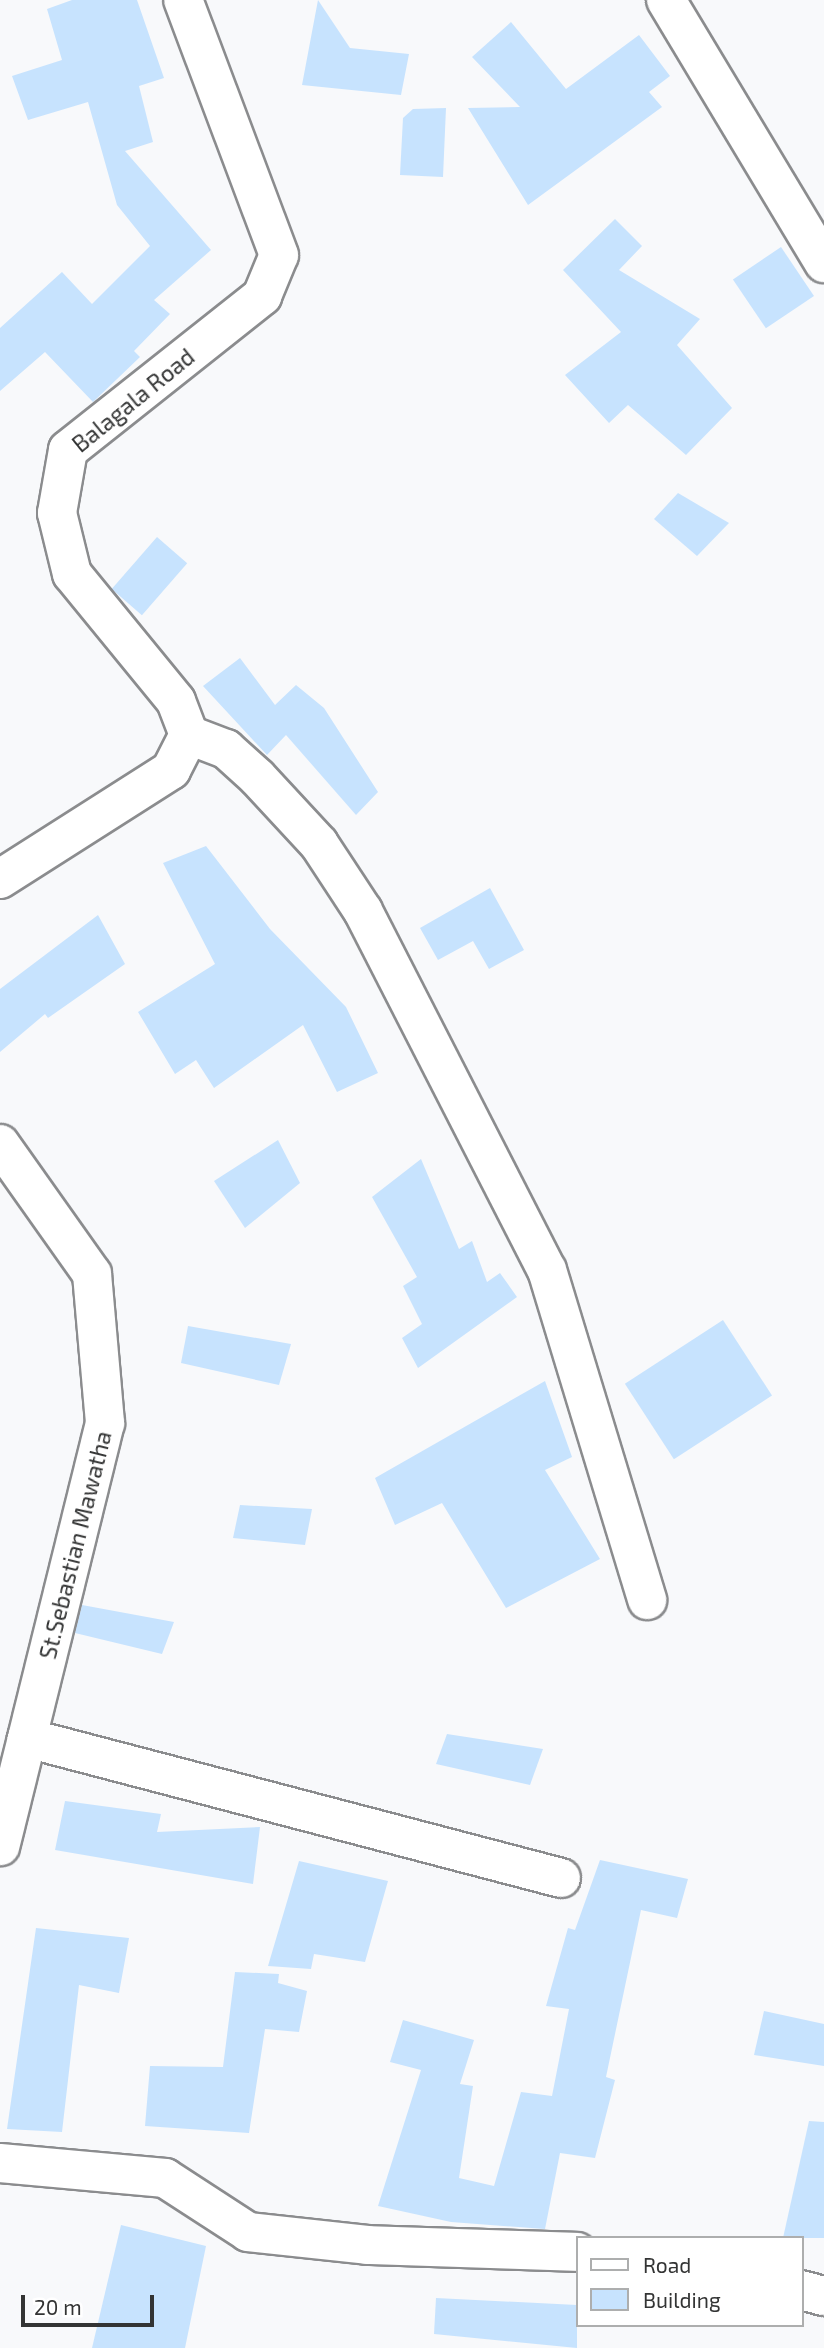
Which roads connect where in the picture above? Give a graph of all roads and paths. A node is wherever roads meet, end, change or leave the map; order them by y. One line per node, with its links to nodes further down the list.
1 (183, 0): 4 (street, Balagala Road)
2 (666, 0): 3 (street)
3 (824, 263)
4 (188, 734): 5 (street); 7 (street)
5 (0, 879)
6 (0, 1144): 8 (street, St.Sebastian Mawatha)
7 (647, 1600)
8 (27, 1738): 9 (street, St.Sebastian Mawatha); 10 (street)
9 (0, 1846)
10 (561, 1878)
11 (0, 2163): 12 (street)
12 (576, 2252)
13 (803, 2291): 14 (street)
14 (824, 2296)

